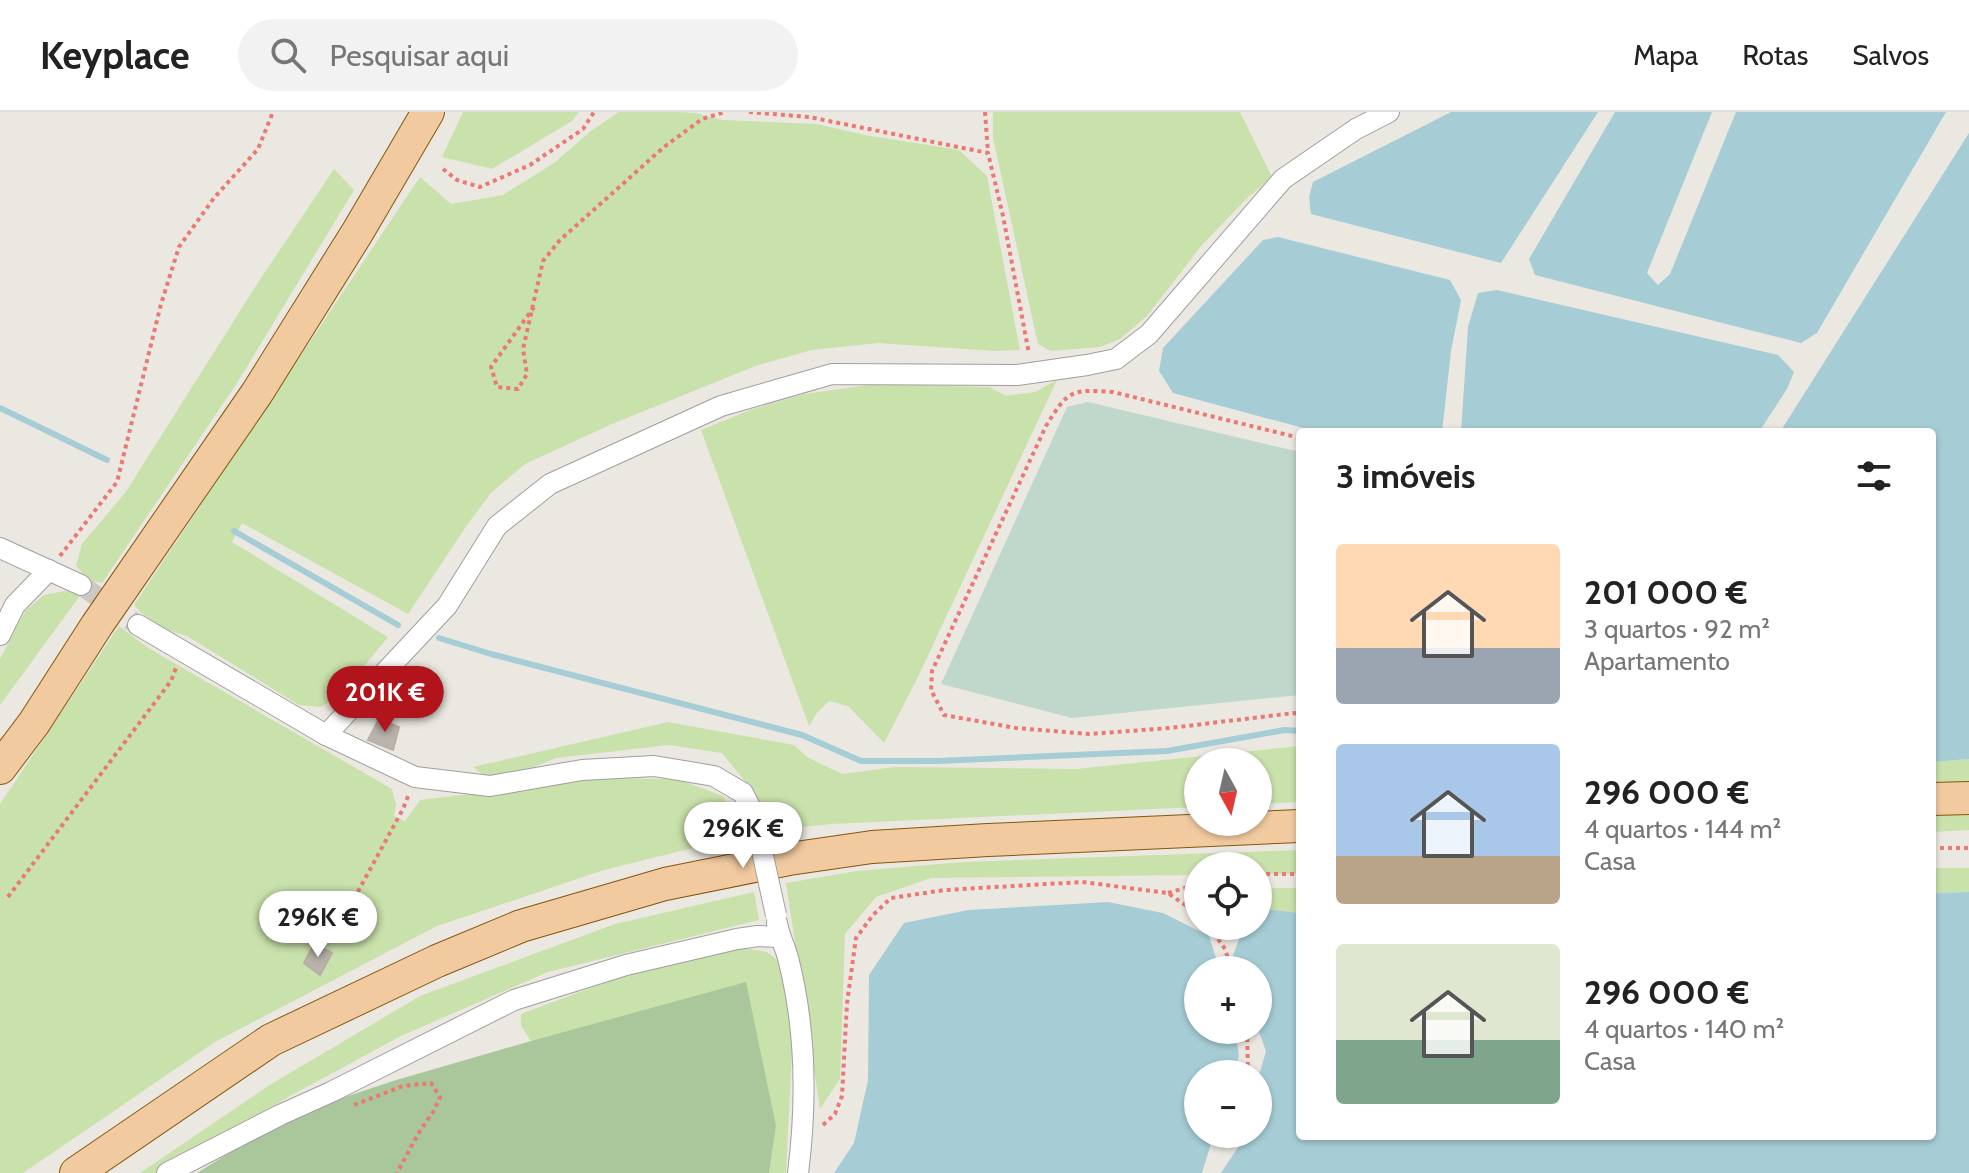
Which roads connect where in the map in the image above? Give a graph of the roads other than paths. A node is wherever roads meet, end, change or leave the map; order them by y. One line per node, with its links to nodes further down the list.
1 (428, 112): 6 (main road)
2 (1389, 112): 9 (street)
3 (0, 548): 4 (street)
4 (49, 570): 5 (street); 8 (street)
5 (81, 585)
6 (97, 625): 10 (main road); 11 (main road)
7 (138, 625): 9 (street)
8 (0, 635)
9 (326, 735): 15 (street, bridge)
10 (0, 740)
11 (0, 768)
12 (1969, 798): 13 (main road)
13 (1936, 799)
14 (1296, 826): 16 (main road)
15 (779, 937): 17 (street); 18 (street)
16 (83, 1172)
17 (167, 1173)
18 (798, 1173)

